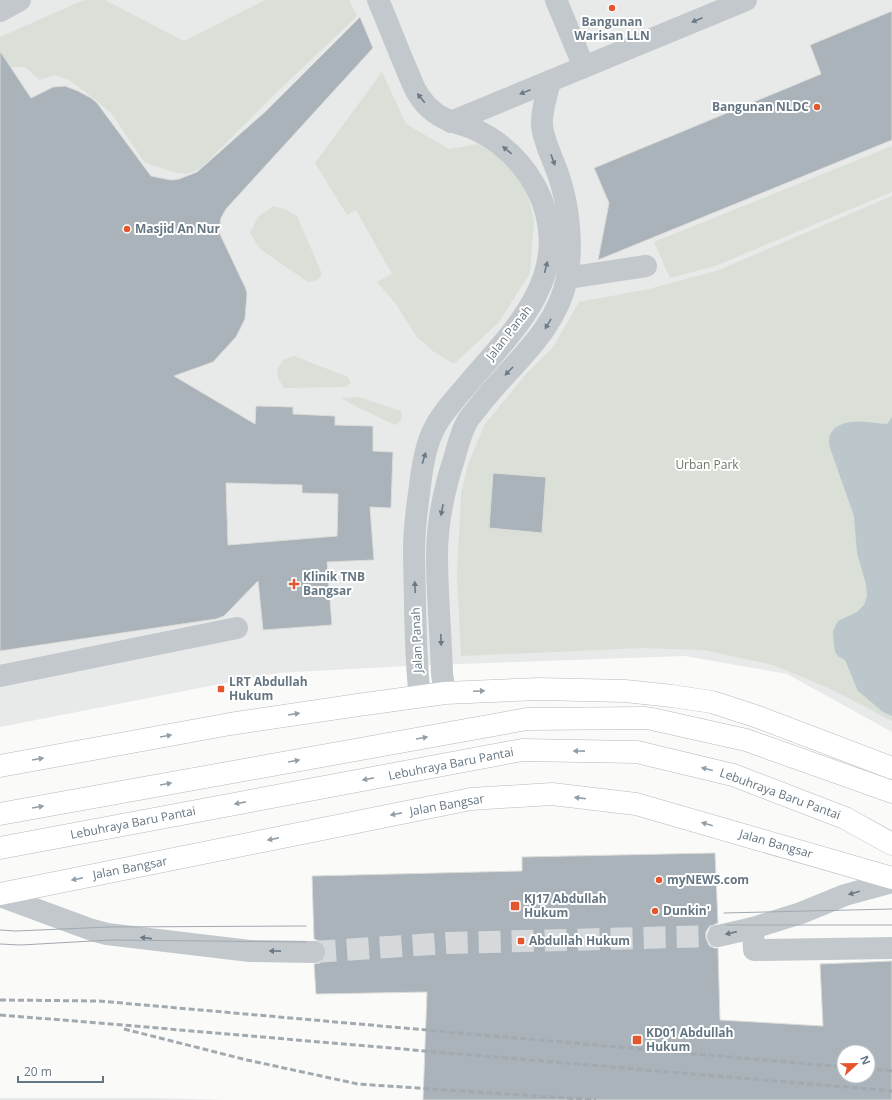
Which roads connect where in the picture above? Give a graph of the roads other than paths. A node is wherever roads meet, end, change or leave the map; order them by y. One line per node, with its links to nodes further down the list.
1 (20, 0): 6 (street)
2 (378, 0): 9 (street, Jalan Panah, one-way to 2)
3 (556, 0): 7 (street)
4 (746, 0): 5 (street)
5 (716, 6): 7 (street, one-way to 7)
6 (0, 11)
7 (584, 67): 8 (street)
8 (550, 82): 9 (street, one-way to 9); 11 (street, Jalan Panah, one-way to 11)
9 (451, 122): 12 (street, Jalan Panah, one-way to 9)
10 (646, 266): 11 (street)
11 (567, 278): 13 (street, Jalan Panah, one-way to 13)
12 (515, 329): 13 (street); 17 (street, Jalan Panah, one-way to 12)
13 (536, 342): 16 (street, Jalan Panah, one-way to 16)
14 (237, 628): 15 (street)
15 (0, 676)
16 (445, 693): 17 (main road); 19 (main road, one-way to 19)
17 (420, 696): 18 (main road, one-way to 17)
18 (0, 766)
19 (892, 768)
20 (892, 792): 21 (main road, one-way to 20)
21 (0, 814)
22 (889, 842): 23 (main road, Lebuhraya Baru Pantai, one-way to 23)
23 (0, 848)
24 (892, 878): 26 (main road, Jalan Bangsar, one-way to 26)
25 (892, 882): 27 (street, one-way to 27)
26 (0, 895): 30 (street, one-way to 26)
27 (753, 928): 28 (street, one-way to 28); 29 (street)
28 (718, 936)
29 (892, 948)
30 (314, 952)

